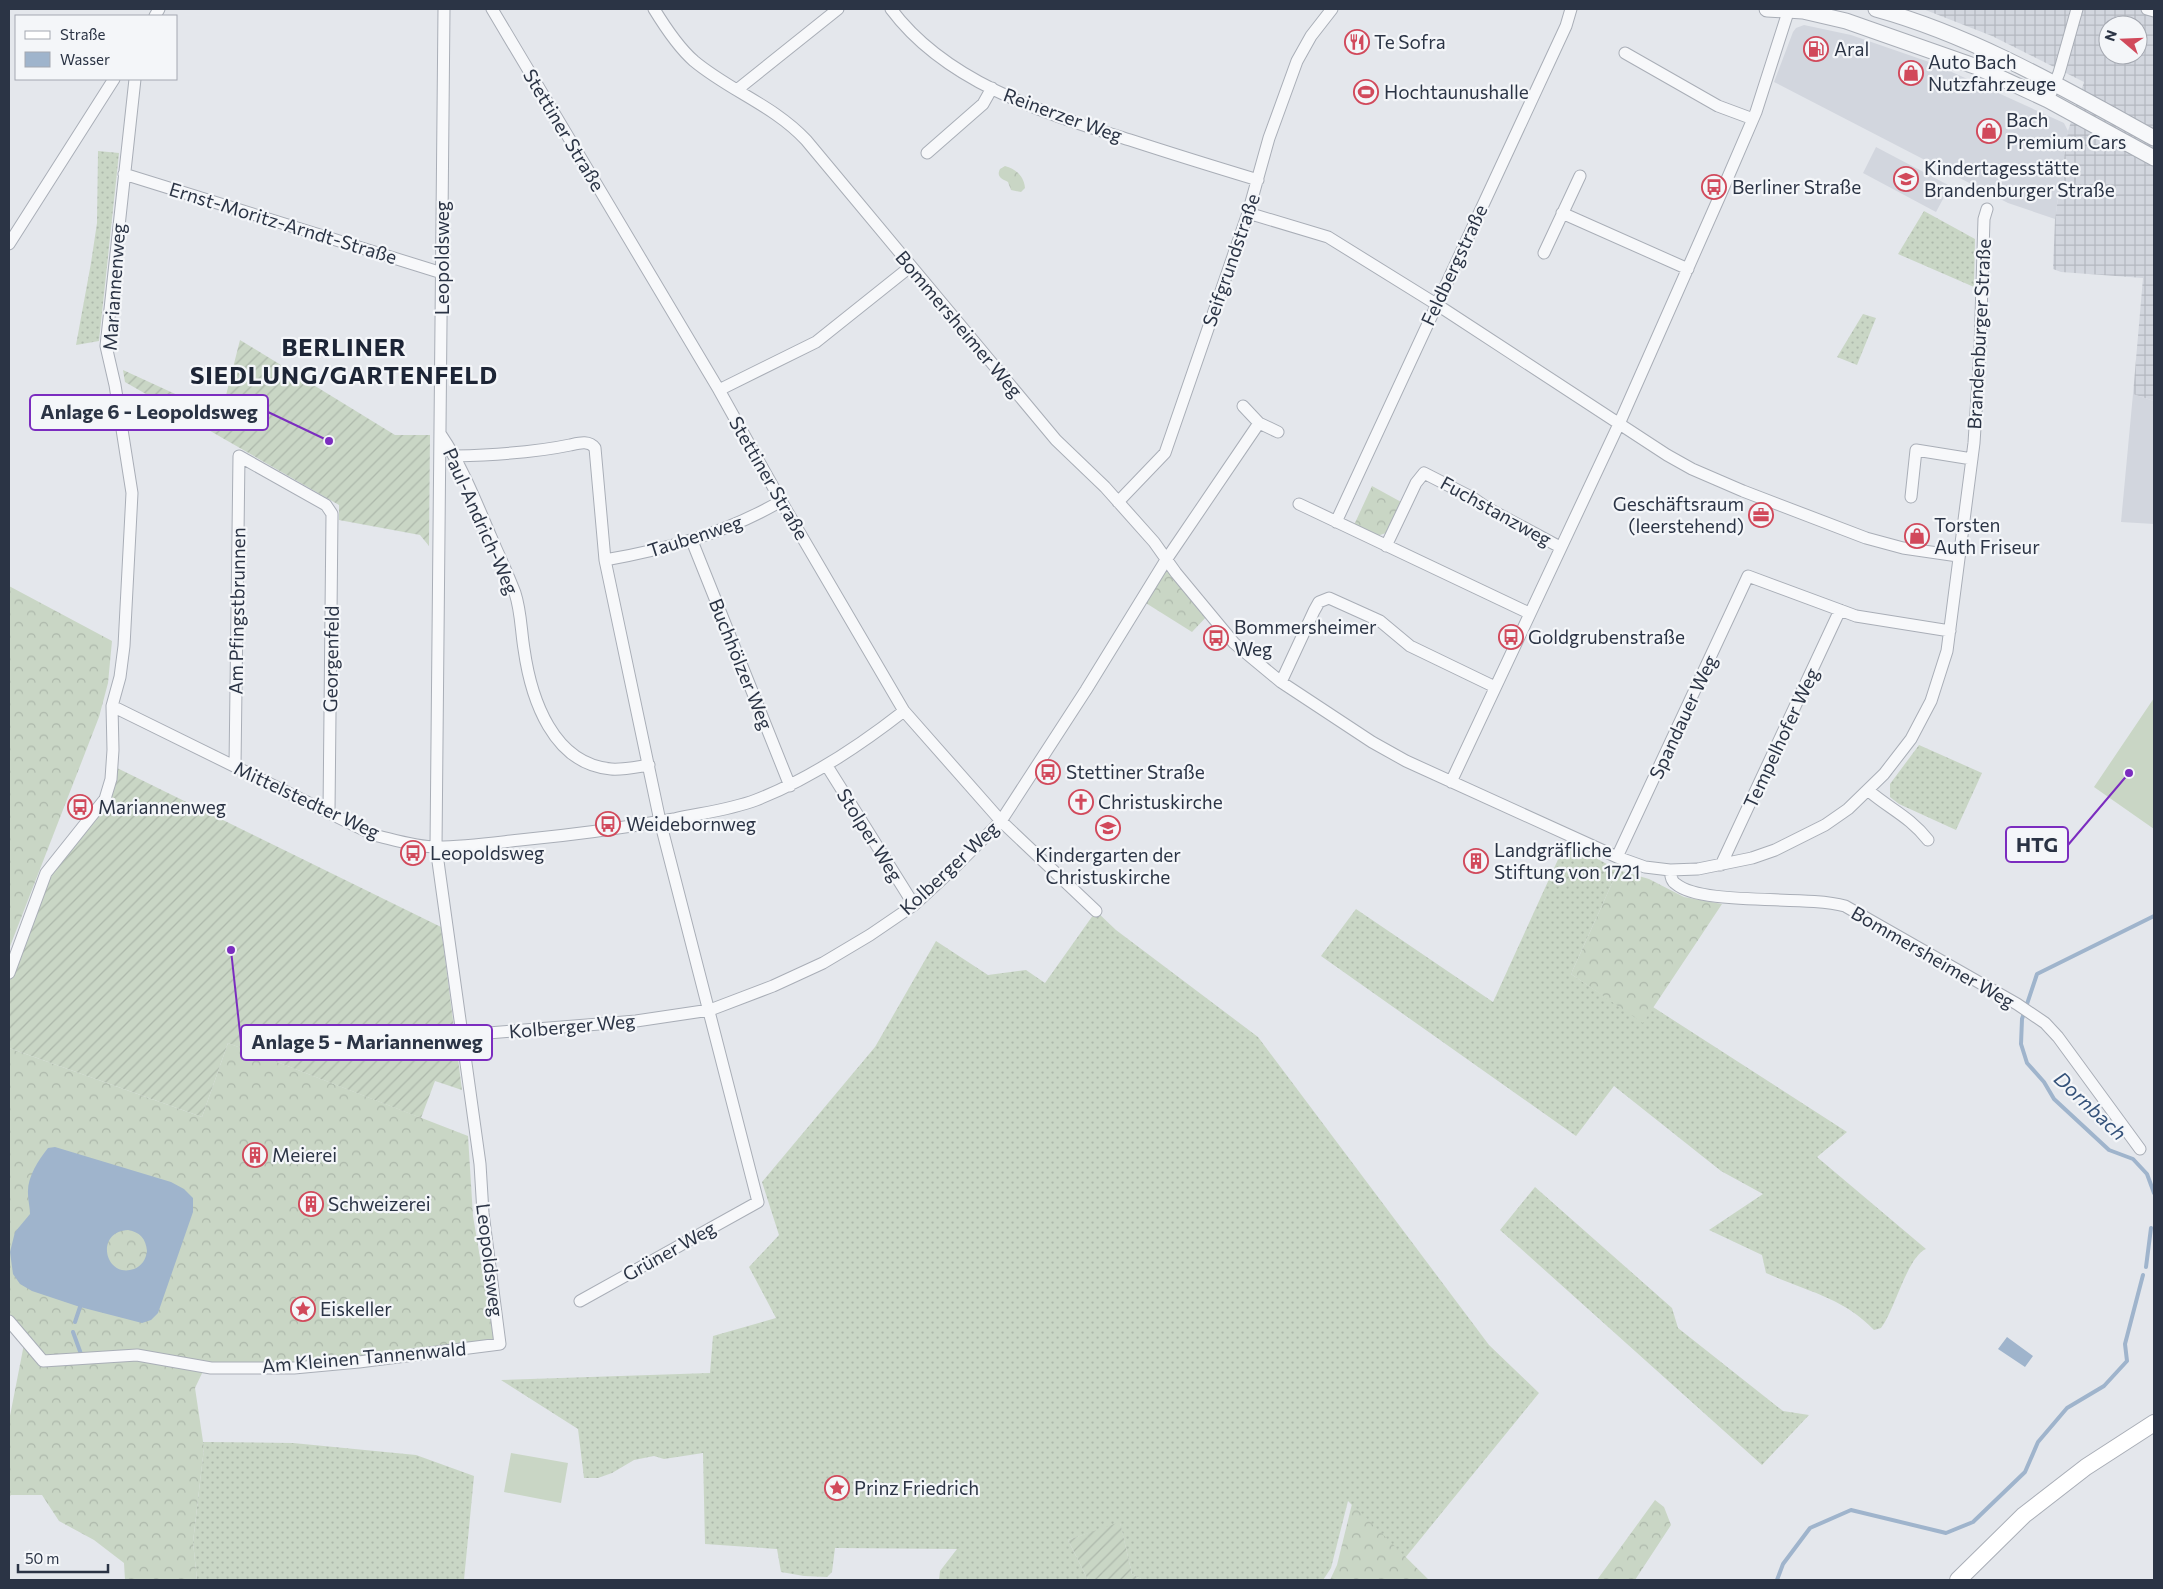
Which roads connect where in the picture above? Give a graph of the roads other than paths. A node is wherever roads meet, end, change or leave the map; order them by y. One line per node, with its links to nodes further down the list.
1 (444, 9): 35 (street, Leopoldsweg)
2 (492, 9): 37 (street, Stettiner Straße)
3 (654, 9): 19 (street, Bommersheimer Weg)
4 (838, 9): 19 (street)
5 (891, 9): 18 (street, Reinerzer Weg)
6 (1332, 9): 27 (street, Seifgrundstraße)
7 (1571, 9): 36 (street, Feldbergstraße)
8 (1767, 9): 9 (street)
9 (1789, 9): 20 (street); 21 (street)
10 (1876, 9): 17 (street)
11 (2076, 9): 17 (street)
12 (2147, 9): 13 (street)
13 (2154, 11)
14 (1625, 53): 21 (street)
15 (113, 80): 31 (street)
16 (135, 80): 25 (street, Mariannenweg)
17 (2054, 84): 20 (street); 22 (street)
18 (992, 88): 23 (street); 27 (street, Reinerzer Weg)
19 (738, 89): 33 (street, Bommersheimer Weg)
20 (2048, 100): 24 (street)
21 (1753, 119): 34 (street)
22 (2154, 138)
23 (927, 153)
24 (2154, 158)
25 (124, 174): 35 (street, Ernst-Moritz-Arndt-Straße); 62 (street, Mariannenweg)
26 (1580, 176): 30 (street)
27 (1258, 180): 29 (street, Seifgrundstraße)
28 (1987, 210): 45 (street, Brandenburger Straße)
29 (1248, 213): 36 (street); 48 (street, Seifgrundstraße)
30 (1562, 213): 32 (street); 34 (street)
31 (9, 244)
32 (1544, 253)
33 (910, 266): 37 (street); 48 (street, Bommersheimer Weg)
34 (1688, 269): 40 (street)
35 (442, 273): 42 (street, Leopoldsweg)
36 (1436, 304): 40 (street); 50 (street, Feldbergstraße)
37 (719, 390): 47 (street, Stettiner Straße)
38 (1243, 406): 39 (street)
39 (1259, 423): 41 (street); 56 (street, Kolberger Weg)
40 (1619, 424): 53 (street); 54 (street)
41 (1278, 432)
42 (441, 435): 44 (street, Paul-Andrich-Weg); 74 (street, Leopoldsweg)
43 (239, 456): 65 (street, Am Pfingstbrunnen); 70 (street, Georgenfeld)
44 (455, 456): 55 (street); 64 (street, Paul-Andrich-Weg)
45 (1972, 459): 46 (street); 54 (street, Brandenburger Straße)
46 (1911, 497)
47 (781, 501): 51 (street, Taubenweg); 63 (street, Stettiner Straße)
48 (1118, 502): 56 (street, Bommersheimer Weg)
49 (1299, 504): 50 (street)
50 (1336, 522): 52 (street)
51 (692, 541): 55 (street, Taubenweg); 68 (street, Buchhölzer Weg)
52 (1386, 546): 53 (street, Fuchstanzweg); 58 (street)
53 (1560, 547): 58 (street)
54 (1958, 556): 59 (street, Brandenburger Straße)
55 (606, 560): 64 (street)
56 (1166, 560): 60 (street, Bommersheimer Weg); 72 (street, Kolberger Weg)
57 (1840, 610): 59 (street); 75 (street, Spandauer Weg); 76 (street, Tempelhofer Weg)
58 (1529, 613): 61 (street)
59 (1950, 632): 69 (street, Brandenburger Straße)
60 (1281, 682): 61 (street); 67 (street, Bommersheimer Weg)
61 (1495, 687): 67 (street)
62 (112, 706): 65 (street, Mittelstedter Weg); 80 (street, Mariannenweg)
63 (904, 711): 66 (street, Mittelstedter Weg); 72 (street, Stettiner Straße)
64 (648, 765): 71 (street)
65 (235, 766): 70 (street, Mittelstedter Weg)
66 (827, 766): 68 (street, Mittelstedter Weg); 78 (street, Stolper Weg)
67 (1451, 782): 75 (street, Bommersheimer Weg)
68 (790, 786): 71 (street, Mittelstedter Weg)
69 (1869, 791): 73 (street); 76 (street, Brandenburger Straße)
70 (329, 812): 74 (street, Mittelstedter Weg)
71 (660, 821): 74 (street, Mittelstedter Weg); 81 (street)
72 (1001, 821): 78 (street, Kolberger Weg); 79 (street, Stettiner Straße)
73 (1928, 840)
74 (436, 847): 82 (street, Leopoldsweg)
75 (1618, 857): 77 (street, Brandenburger Straße)
76 (1722, 865): 77 (street, Brandenburger Straße)
77 (1670, 870): 83 (street, Bommersheimer Weg)
78 (914, 905): 81 (street, Kolberger Weg)
79 (1096, 911)
80 (9, 974)
81 (710, 1010): 82 (street, Kolberger Weg); 84 (street, Grüner Weg)
82 (463, 1035): 86 (street, Leopoldsweg)
83 (2140, 1149)
84 (580, 1301)
85 (9, 1321): 86 (street, Am Kleinen Tannenwald)
86 (500, 1344)
87 (2154, 1423): 88 (main road)
88 (1958, 1580)

